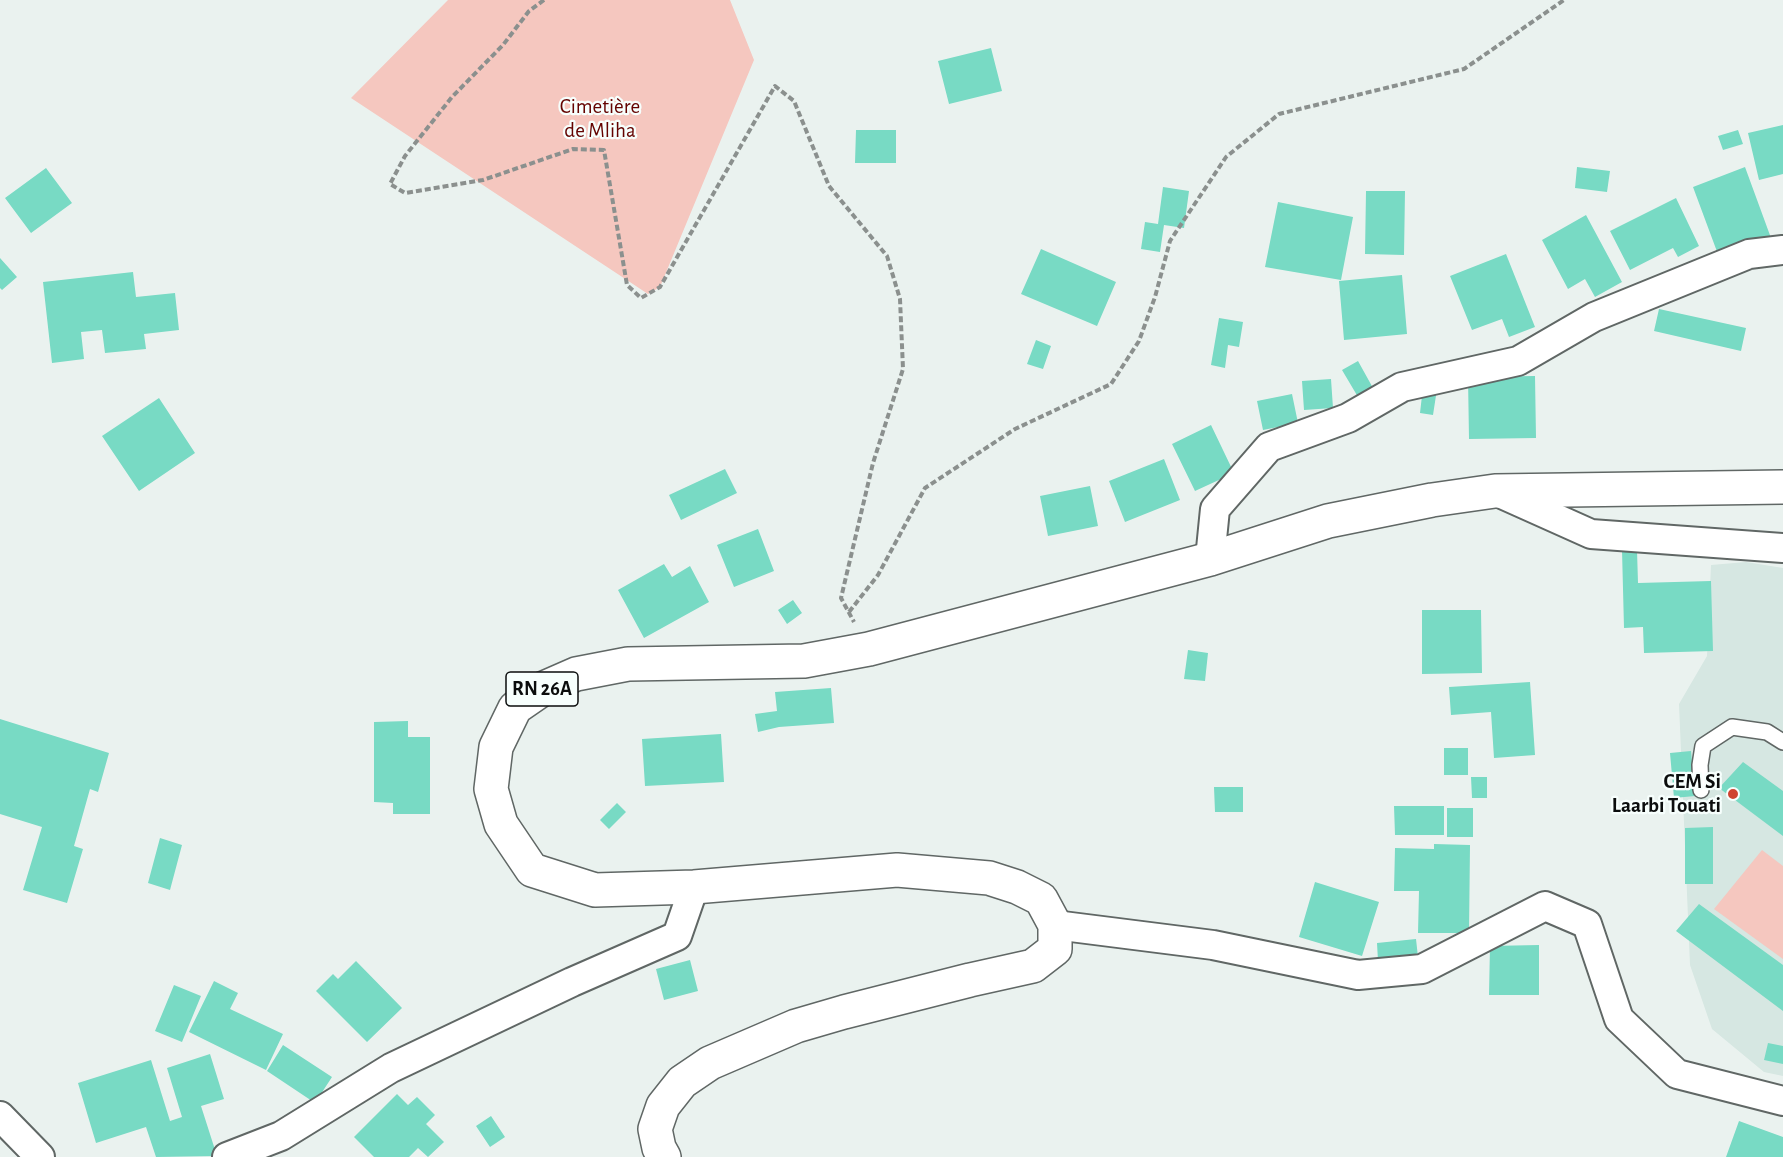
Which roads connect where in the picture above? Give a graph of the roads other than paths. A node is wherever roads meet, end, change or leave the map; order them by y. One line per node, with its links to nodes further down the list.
1 (1783, 250): 5 (street)
2 (1783, 487): 3 (main road, RN 26A)
3 (1495, 491): 4 (street); 5 (main road, RN 26A)
4 (1783, 548)
5 (1210, 559): 8 (main road, RN 26A)
6 (1783, 742): 7 (lane)
7 (1701, 790)
8 (694, 887): 9 (main road, RN 26A); 13 (street)
9 (1055, 925): 10 (street); 14 (main road)
10 (1783, 1101)
11 (0, 1116): 12 (street)
12 (40, 1157)
13 (227, 1157)
14 (664, 1157)

